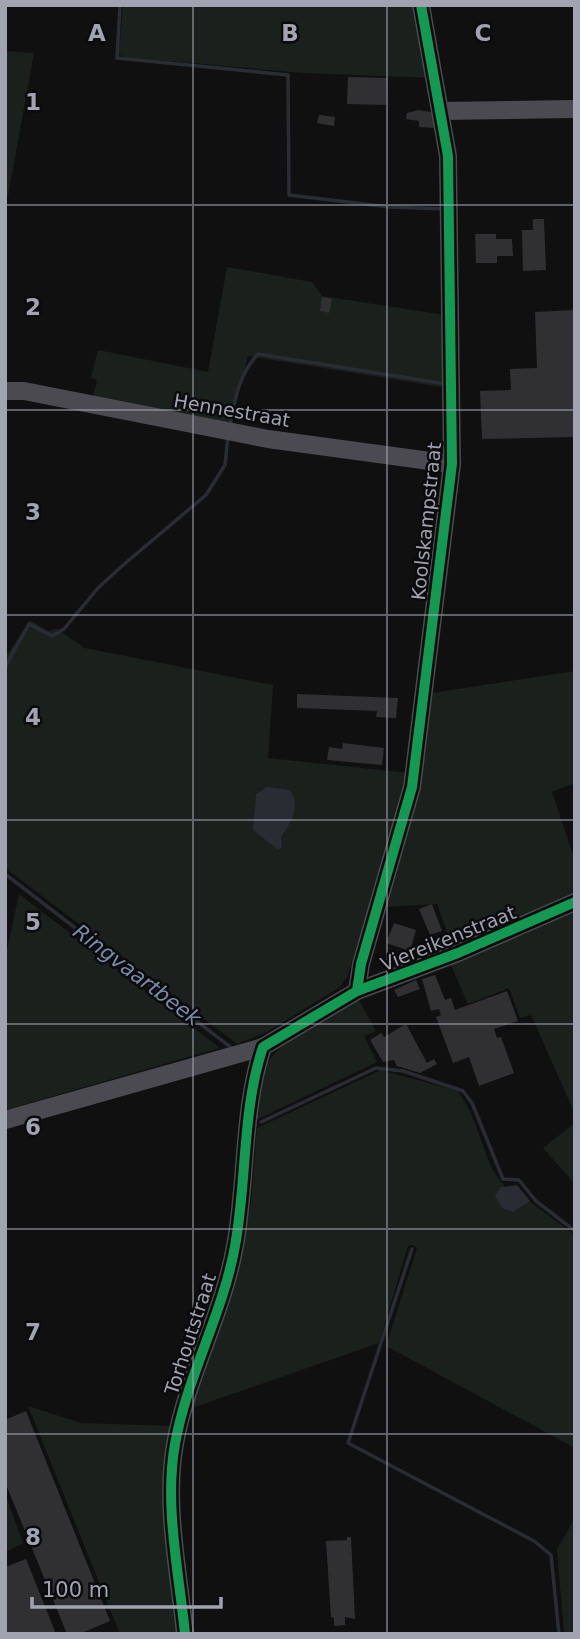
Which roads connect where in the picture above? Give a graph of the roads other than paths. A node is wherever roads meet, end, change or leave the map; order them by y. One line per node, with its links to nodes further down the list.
1 (421, 5): 3 (street, Koolskampstraat)
2 (575, 109): 3 (street)
3 (441, 111): 5 (street, Koolskampstraat)
4 (5, 391): 5 (street, Hennestraat)
5 (452, 464): 7 (street, Koolskampstraat)
6 (575, 902): 7 (street, Viereikenstraat)
7 (357, 991): 8 (street, Viereikenstraat)
8 (263, 1047): 9 (street, Viereikenstraat); 10 (street, Torhoutstraat)
9 (5, 1120)
10 (185, 1634)

